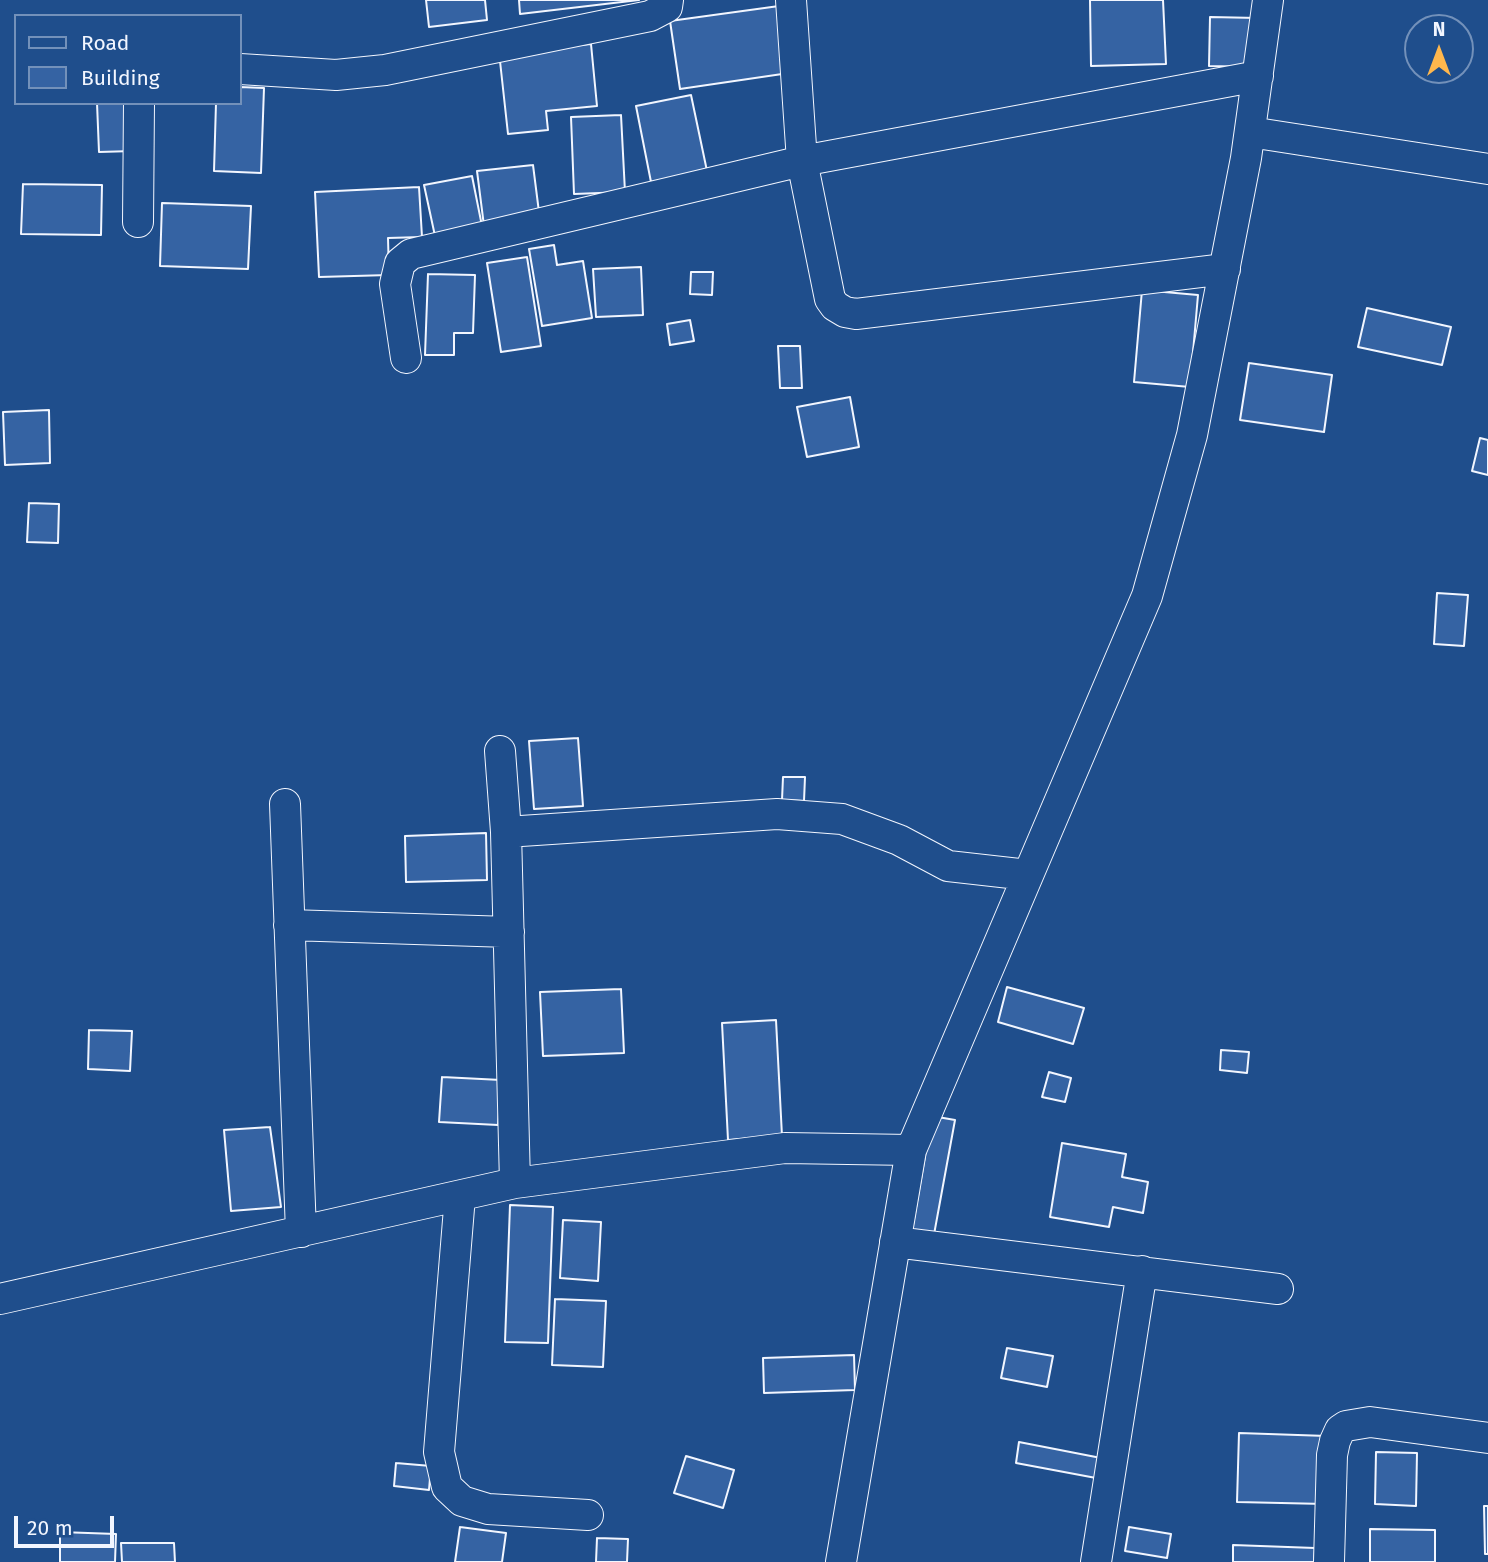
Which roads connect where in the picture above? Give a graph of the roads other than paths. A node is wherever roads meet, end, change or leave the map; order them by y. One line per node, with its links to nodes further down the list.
1 (668, 0): 4 (street)
2 (793, 0): 8 (street)
3 (1268, 0): 5 (street)
4 (242, 69)
5 (1258, 76): 7 (street); 8 (street)
6 (139, 105): 10 (street)
7 (1250, 132): 9 (street); 11 (street)
8 (802, 161): 11 (street); 12 (street)
9 (1488, 169)
10 (138, 222)
11 (1225, 268): 16 (street)
12 (406, 358)
13 (500, 751): 15 (street)
14 (285, 804): 17 (street)
15 (506, 832): 16 (street); 18 (street)
16 (1028, 875): 19 (street)
17 (289, 925): 18 (street); 22 (street)
18 (509, 932): 20 (street)
19 (911, 1150): 20 (street); 23 (street)
20 (515, 1183): 21 (street)
21 (460, 1196): 22 (street); 28 (street)
22 (301, 1232): 26 (street)
23 (895, 1241): 24 (street); 29 (street)
24 (1142, 1271): 25 (street); 30 (street)
25 (1278, 1289)
26 (0, 1299)
27 (1488, 1438): 31 (street)
28 (588, 1516)
29 (841, 1562)
30 (1096, 1562)
31 (1329, 1562)

